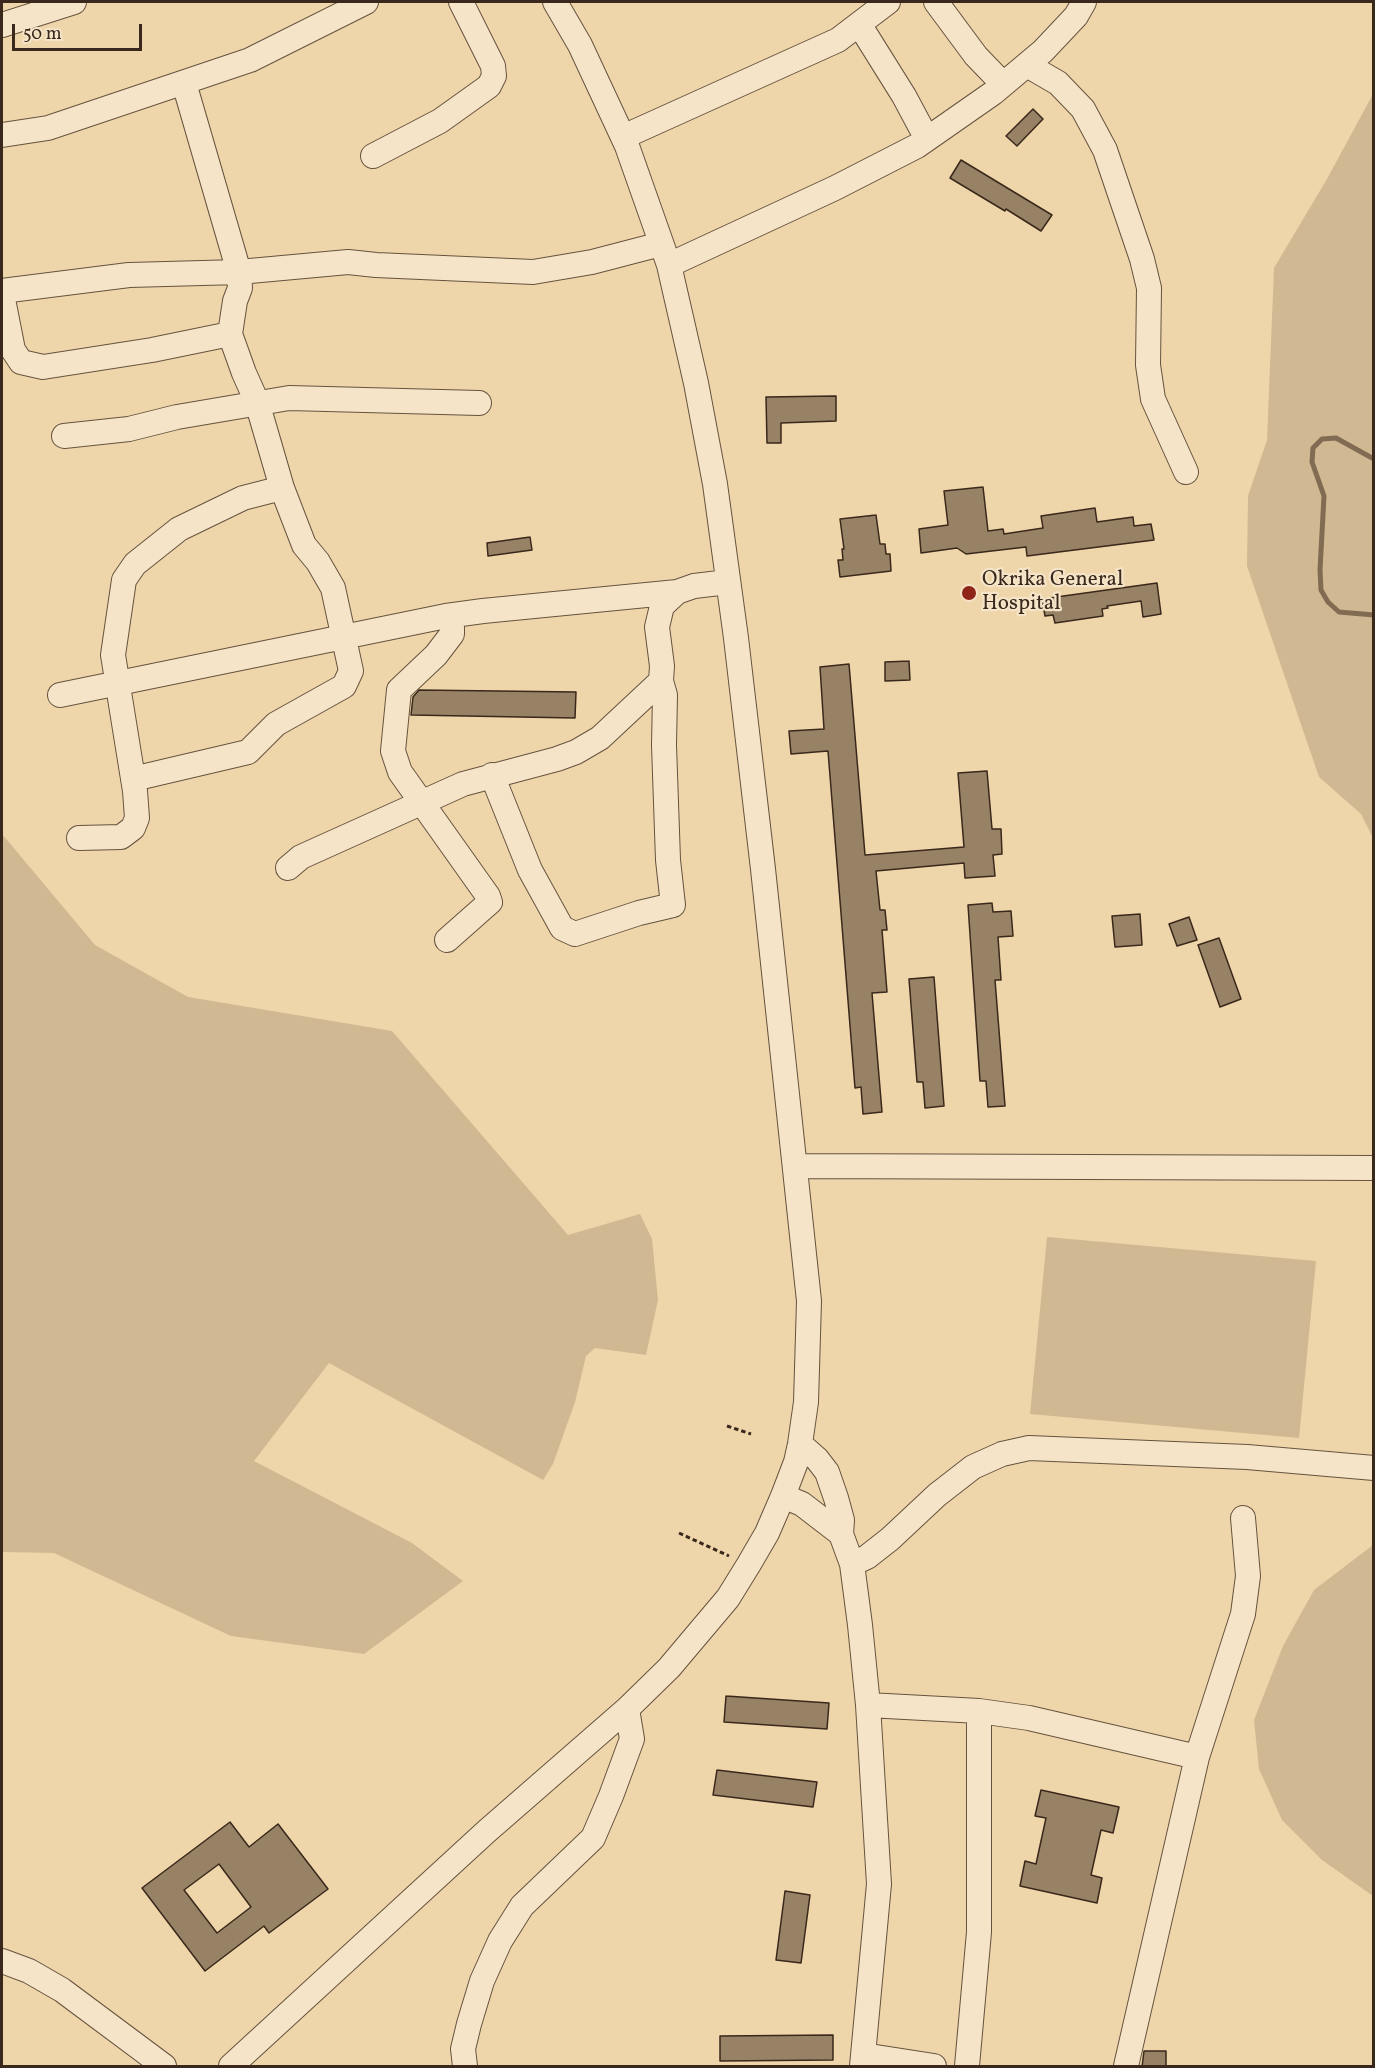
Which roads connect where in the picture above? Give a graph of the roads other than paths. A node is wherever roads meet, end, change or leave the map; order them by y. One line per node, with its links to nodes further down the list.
1 (74, 2): 9 (street)
2 (366, 2): 11 (street)
3 (461, 2): 16 (street)
4 (888, 2): 8 (street)
5 (936, 2): 12 (street)
6 (1084, 2): 10 (street)
7 (562, 4): 14 (street)
8 (859, 24): 14 (street); 15 (street)
9 (2, 25)
10 (1027, 65): 12 (street); 24 (street)
11 (184, 83): 13 (street); 18 (street)
12 (1003, 84): 15 (street)
13 (2, 135)
14 (623, 137): 17 (street)
15 (927, 139): 17 (street)
16 (373, 156)
17 (665, 255): 18 (street); 26 (street)
18 (239, 272): 19 (street); 20 (street)
19 (2, 292): 20 (street)
20 (230, 334): 21 (street)
21 (257, 402): 22 (street); 23 (street); 25 (street)
22 (479, 403)
23 (64, 435)
24 (1186, 472)
25 (282, 488): 29 (street); 31 (street)
26 (728, 582): 27 (street); 39 (street)
27 (677, 592): 28 (street); 30 (street)
28 (452, 615): 29 (street); 35 (street)
29 (345, 636): 31 (street); 34 (street)
30 (661, 681): 33 (street); 33 (street)
31 (116, 683): 32 (street); 34 (street)
32 (60, 695)
33 (492, 775): 35 (street)
34 (133, 779): 36 (street)
35 (422, 804): 37 (street); 38 (street)
36 (79, 838)
37 (288, 868)
38 (447, 940)
39 (795, 1166): 40 (street); 41 (street)
40 (1374, 1168)
41 (800, 1444): 43 (street); 45 (street)
42 (1374, 1468): 46 (street)
43 (783, 1496): 45 (street); 48 (street)
44 (1243, 1518): 50 (street)
45 (842, 1534): 46 (street)
46 (852, 1564): 47 (street)
47 (868, 1705): 49 (street); 52 (street)
48 (627, 1709): 54 (street); 55 (street)
49 (979, 1711): 50 (street); 57 (street)
50 (1197, 1757): 58 (street)
51 (2, 1961): 53 (street)
52 (863, 2061): 56 (street)
53 (164, 2067)
54 (231, 2067)
55 (465, 2067)
56 (934, 2067)
57 (967, 2067)
58 (1126, 2067)

